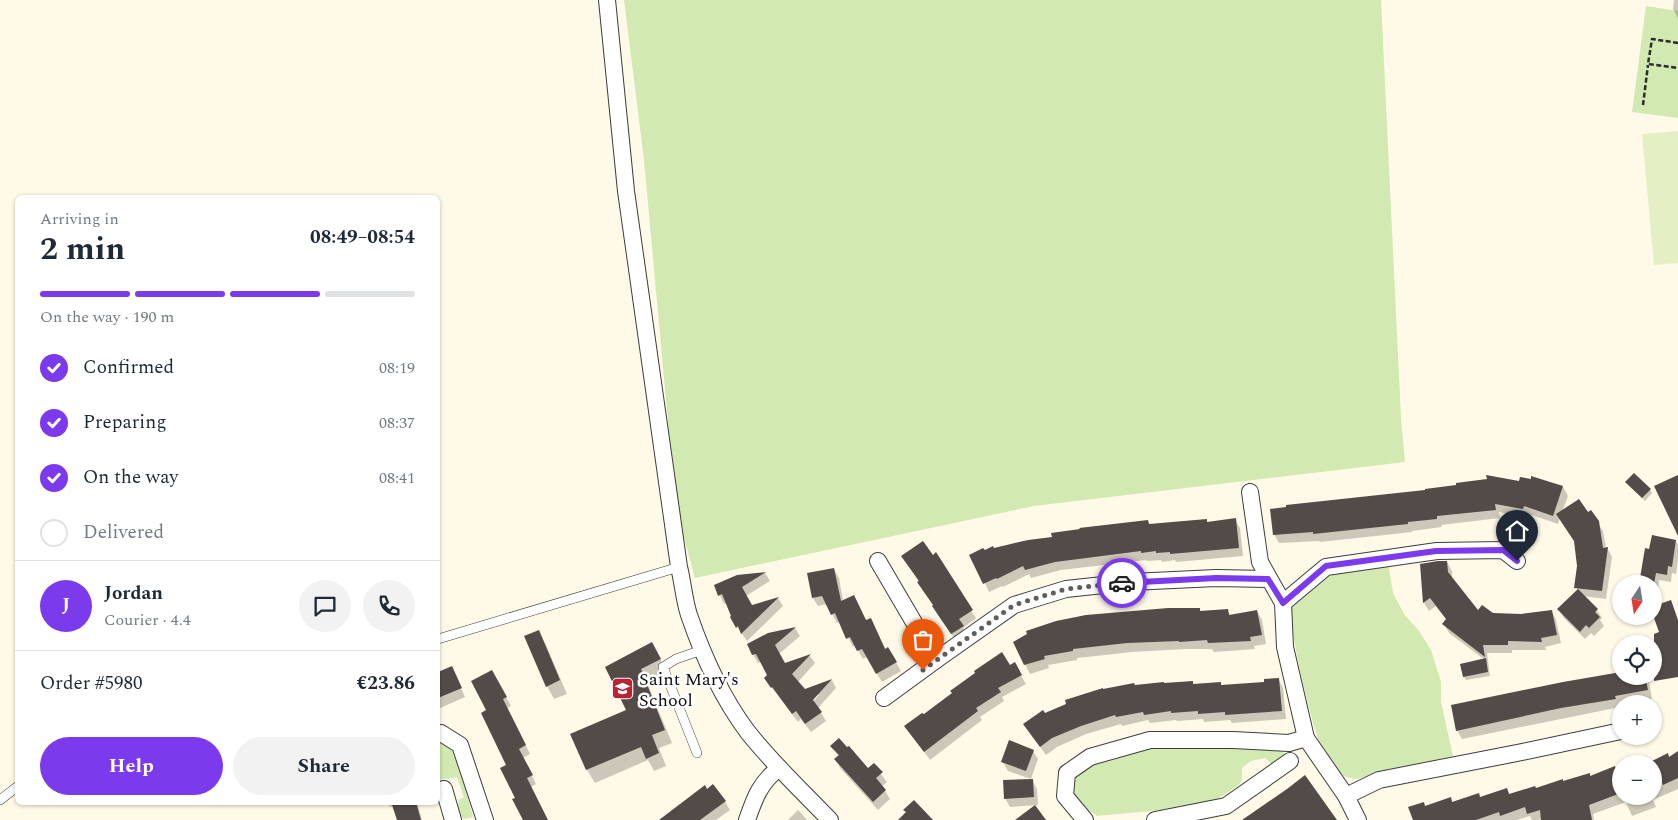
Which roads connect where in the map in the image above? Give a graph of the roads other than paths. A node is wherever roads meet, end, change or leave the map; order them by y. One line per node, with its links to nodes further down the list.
1 (607, 0): 5 (street)
2 (1250, 492): 6 (street)
3 (878, 561): 10 (street)
4 (1517, 561): 7 (street)
5 (679, 567): 8 (lane); 9 (street)
6 (1268, 579): 7 (street); 10 (street)
7 (1283, 603): 14 (street)
8 (440, 638)
9 (702, 650): 15 (lane); 17 (street)
10 (936, 660): 11 (street)
11 (884, 698)
12 (1612, 732): 20 (street)
13 (440, 733): 23 (street)
14 (1306, 738): 20 (street); 26 (street)
15 (697, 753)
16 (1290, 761): 27 (street)
17 (779, 768): 24 (street); 25 (street)
18 (15, 788): 21 (lane)
19 (444, 789): 22 (street)
20 (1346, 796): 28 (street)
21 (0, 800)
22 (453, 820)
23 (485, 820)
24 (747, 820)
25 (830, 820)
26 (1085, 820)
27 (1155, 820)
28 (1358, 820)

